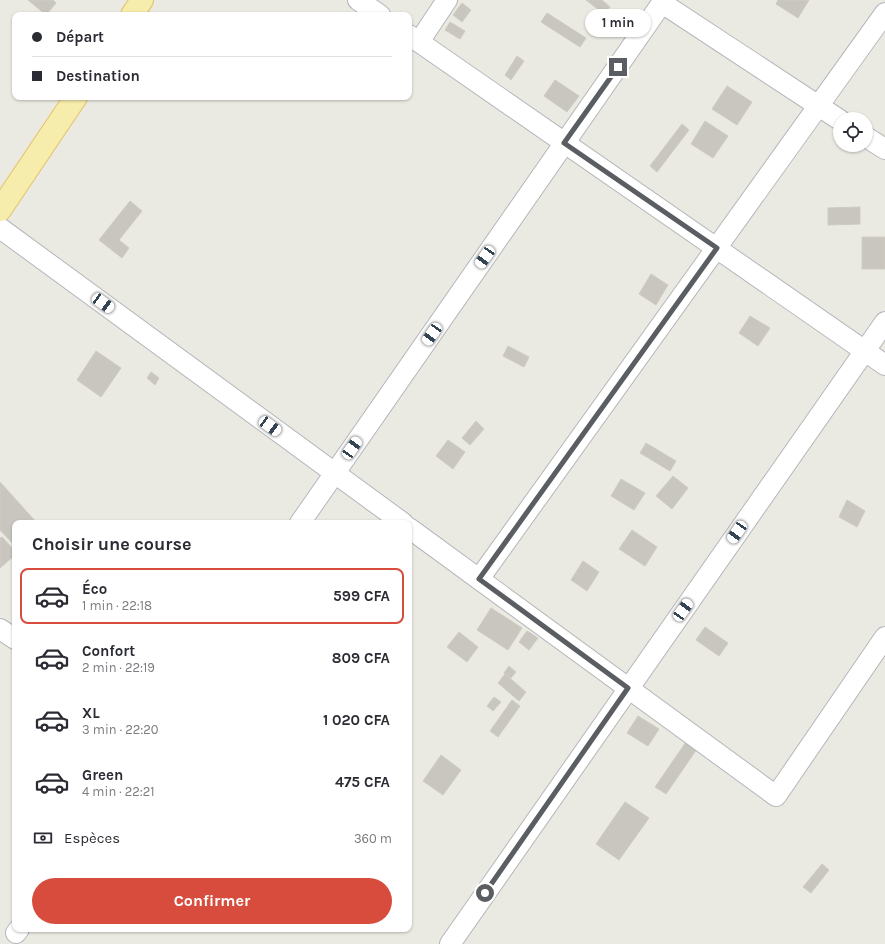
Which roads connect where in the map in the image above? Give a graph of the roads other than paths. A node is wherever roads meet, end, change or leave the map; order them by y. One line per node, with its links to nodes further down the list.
1 (142, 0): 5 (main road)
2 (358, 0): 6 (street)
3 (447, 0): 8 (street)
4 (663, 2): 10 (street); 13 (street)
5 (134, 12)
6 (376, 12)
7 (885, 13): 10 (street)
8 (414, 39): 13 (street)
9 (74, 100): 15 (main road)
10 (819, 106): 11 (street); 17 (street)
11 (833, 115)
12 (873, 141): 14 (street)
13 (564, 143): 17 (street); 21 (street)
14 (885, 149)
15 (0, 210)
16 (0, 228): 21 (street)
17 (717, 248): 19 (street); 25 (street)
18 (885, 322): 19 (street)
19 (865, 351): 20 (street); 29 (street)
20 (885, 365)
21 (335, 473): 22 (street); 23 (street)
22 (302, 520)
23 (399, 520)
24 (412, 530): 25 (street)
25 (479, 579): 29 (street)
26 (0, 629): 27 (street)
27 (12, 637)
28 (885, 637): 29 (street)
29 (628, 688): 30 (street)
30 (450, 944)

